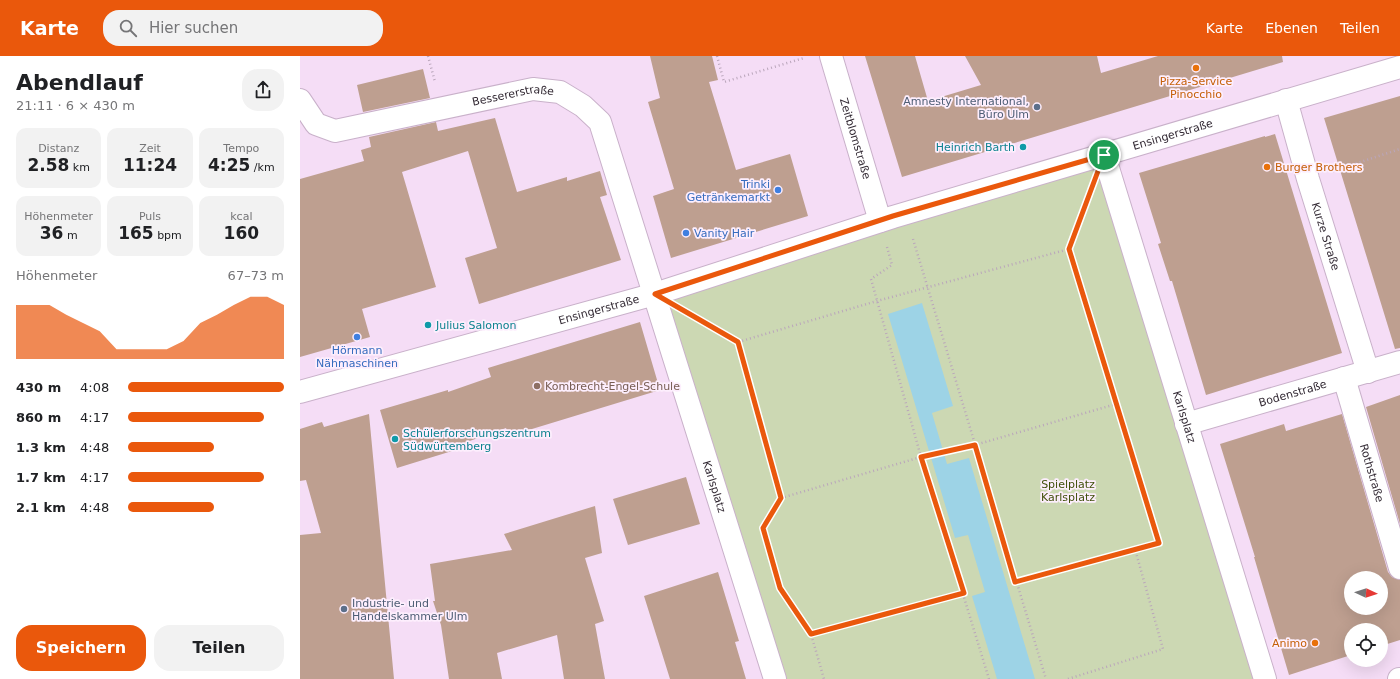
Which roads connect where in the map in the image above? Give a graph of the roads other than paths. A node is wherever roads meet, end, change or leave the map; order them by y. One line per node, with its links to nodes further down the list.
1 (831, 56): 6 (street, Zeitblomstraße)
2 (1400, 67): 4 (street, Ensingerstraße)
3 (300, 100): 7 (street, Bessererstraße)
4 (1286, 100): 5 (street, Ensingerstraße); 9 (street, Kurze Straße)
5 (1104, 155): 6 (street, Ensingerstraße); 12 (street, Karlsplatz)
6 (880, 221): 7 (street, Ensingerstraße)
7 (655, 294): 11 (street, Ensingerstraße); 14 (street, Karlsplatz)
8 (1400, 362): 9 (street, Bodenstraße)
9 (1368, 372): 10 (street, Bodenstraße)
10 (1344, 378): 12 (street, Bodenstraße); 13 (street, Rothstraße)
11 (300, 392)
12 (1186, 424): 15 (street, Karlsplatz)
13 (1400, 568)
14 (775, 679)
15 (1265, 679)

